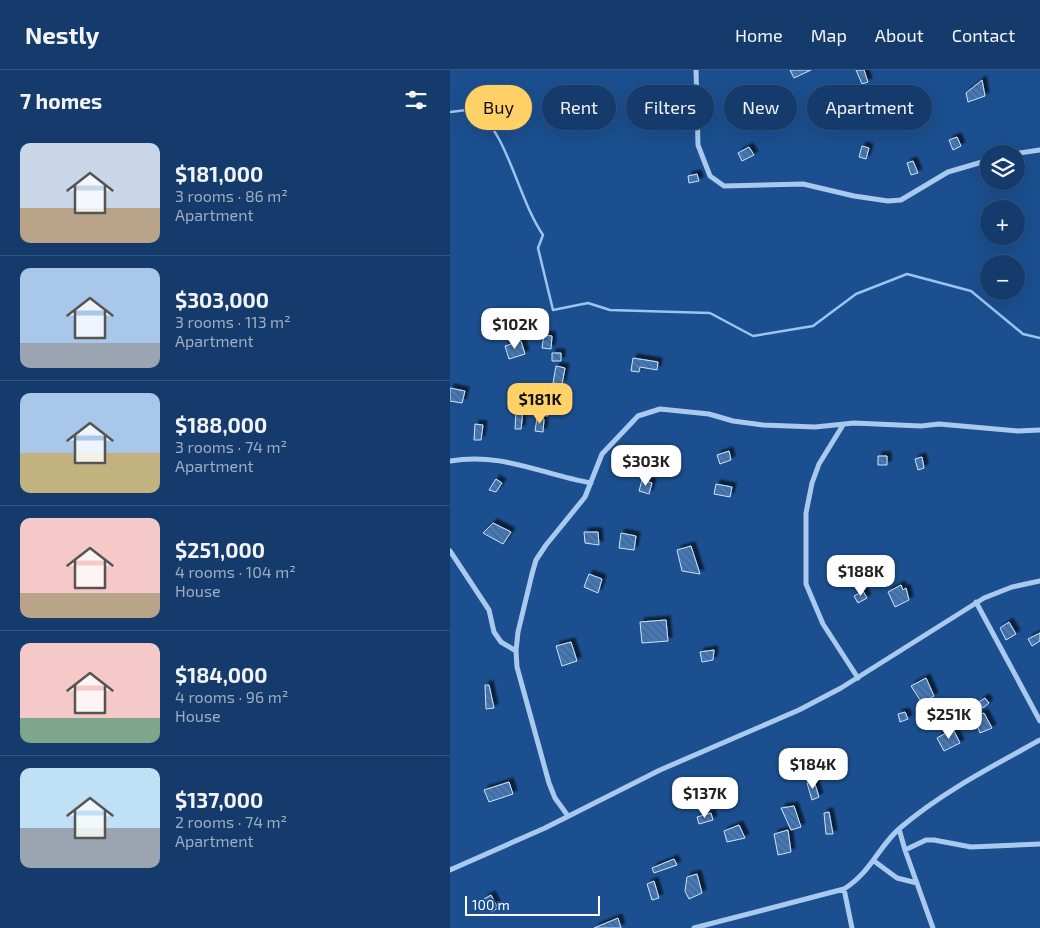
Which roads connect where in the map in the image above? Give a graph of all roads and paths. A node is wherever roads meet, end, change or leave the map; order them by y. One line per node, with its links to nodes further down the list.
1 (696, 70): 4 (street)
2 (1040, 150): 3 (street)
3 (1025, 152)
4 (980, 163)
5 (843, 425): 6 (street); 8 (street); 13 (street)
6 (1040, 430)
7 (450, 461): 8 (street)
8 (591, 482): 12 (street)
9 (450, 551): 12 (street)
10 (1040, 581): 11 (street)
11 (976, 602): 13 (street); 14 (street)
12 (516, 651): 16 (street)
13 (858, 678): 16 (street)
14 (1040, 722)
15 (1040, 740): 17 (street)
16 (568, 816): 21 (street)
17 (899, 829): 19 (street); 20 (street)
18 (1040, 844): 19 (street)
19 (906, 850): 22 (street)
20 (874, 861): 22 (street); 23 (street)
21 (450, 870)
22 (916, 883): 26 (street)
23 (844, 889): 24 (street); 25 (street)
24 (694, 928)
25 (852, 928)
26 (932, 928)

